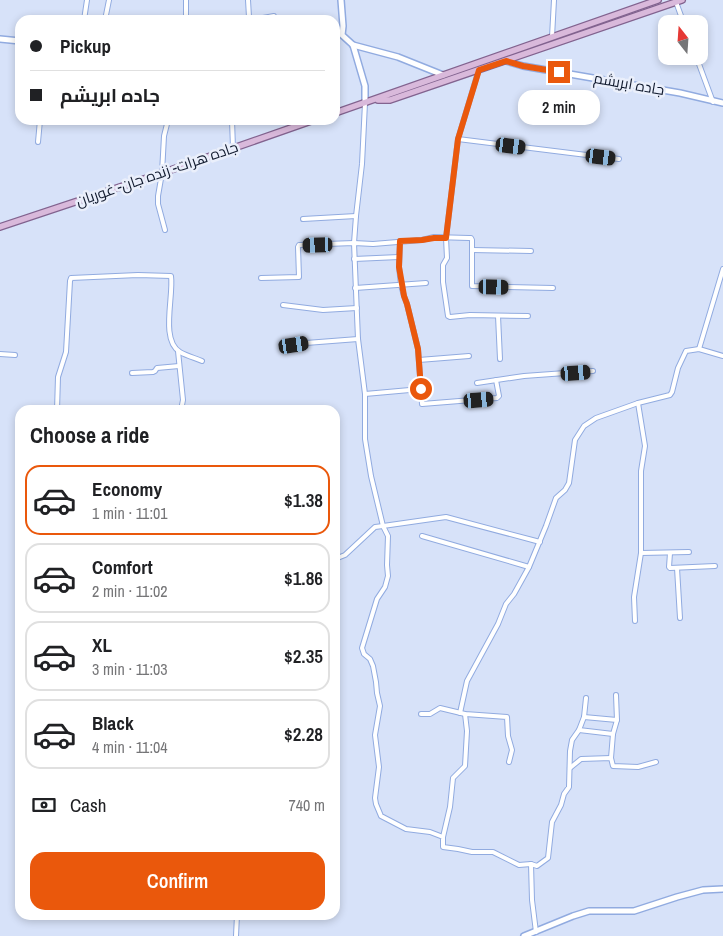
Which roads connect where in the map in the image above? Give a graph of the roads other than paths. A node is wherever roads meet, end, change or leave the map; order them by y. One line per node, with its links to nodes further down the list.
1 (87, 0): 11 (street)
2 (109, 0): 12 (street)
3 (186, 0): 13 (street)
4 (248, 0): 14 (street)
5 (341, 0): 16 (main road)
6 (554, 0): 17 (street)
7 (658, 0): 9 (main road)
8 (679, 1): 10 (main road); 15 (street)
9 (641, 6): 10 (main road); 17 (main road)
10 (642, 14): 21 (main road)
11 (85, 15)
12 (107, 15)
13 (186, 15)
14 (249, 15)
15 (682, 15)
16 (342, 35): 20 (main road)
17 (552, 36): 24 (main road)
18 (0, 39): 19 (main road)
19 (15, 40)
20 (353, 45): 24 (main road); 25 (main road)
21 (506, 61): 23 (main road); 26 (main road, جاده ابریشم)
22 (699, 65): 26 (street)
23 (479, 70): 25 (main road); 33 (street)
24 (442, 75): 25 (main road)
25 (368, 102): 28 (main road); 38 (street)
26 (713, 102): 27 (main road, جاده ابریشم)
27 (723, 103)
28 (340, 111)
29 (40, 125): 34 (street)
30 (167, 125): 37 (street)
31 (232, 125): 35 (street)
32 (300, 125): 35 (main road, جاده هرات- زنده جان- غوریان)
33 (458, 139): 36 (street); 42 (street)
34 (38, 142)
35 (233, 148): 37 (main road, جاده هرات- زنده جان- غوریان)
36 (619, 160)
37 (162, 173): 40 (main road, جاده هرات- زنده جان- غوریان); 41 (street)
38 (356, 216): 39 (street); 44 (street)
39 (303, 219)
40 (0, 227)
41 (165, 230)
42 (446, 238): 43 (street); 45 (street); 57 (street)
43 (400, 241): 44 (street); 47 (street)
44 (354, 243): 48 (street); 50 (street)
45 (472, 250): 46 (street); 54 (street)
46 (531, 251)
47 (400, 257): 48 (street); 52 (street)
48 (354, 259): 53 (street)
49 (723, 269): 61 (street)
50 (260, 278)
51 (426, 283): 52 (street)
52 (402, 284): 53 (street); 68 (street)
53 (355, 288): 56 (street)
54 (553, 288)
55 (283, 306): 56 (street)
56 (357, 308): 59 (street)
57 (498, 316): 58 (street); 67 (street)
58 (528, 316)
59 (358, 339): 60 (street); 76 (street)
60 (282, 346)
61 (699, 349): 66 (street); 77 (street)
62 (178, 351): 69 (street); 70 (street); 78 (street)
63 (0, 354): 64 (street)
64 (15, 355)
65 (469, 356): 68 (street)
66 (723, 356)
67 (500, 359)
68 (419, 360): 75 (street)
69 (202, 361)
70 (179, 366): 72 (street); 79 (street)
71 (593, 371): 73 (street)
72 (132, 373)
73 (496, 380): 74 (street); 75 (street)
74 (477, 383)
75 (421, 389): 76 (street)
76 (365, 394): 80 (street)
77 (638, 403): 82 (street); 85 (street)
78 (57, 405)
79 (182, 405)
80 (383, 526): 82 (street); 86 (street); 104 (street)
81 (422, 536): 88 (street)
82 (540, 542): 88 (street)
83 (670, 552): 84 (street); 85 (street); 89 (street)
84 (689, 552)
85 (641, 553): 91 (street)
86 (340, 557)
87 (716, 566): 89 (street)
88 (529, 567): 95 (street)
89 (677, 568): 90 (street)
90 (680, 618)
91 (635, 621)
92 (616, 695): 97 (street)
93 (586, 698): 96 (street)
94 (421, 714): 95 (street)
95 (463, 714): 101 (street); 104 (street)
96 (584, 717): 97 (street); 98 (street)
97 (616, 720): 99 (street)
98 (579, 730): 99 (street); 103 (street)
99 (613, 734): 100 (street)
100 (611, 758): 102 (street); 103 (street)
101 (510, 762)
102 (656, 762)
103 (570, 768): 105 (street)
104 (444, 837): 105 (street)
105 (531, 864): 108 (street)
106 (723, 889): 108 (main road)
107 (237, 920): 109 (street)
108 (536, 932): 110 (main road)
109 (236, 936)
110 (524, 936)

